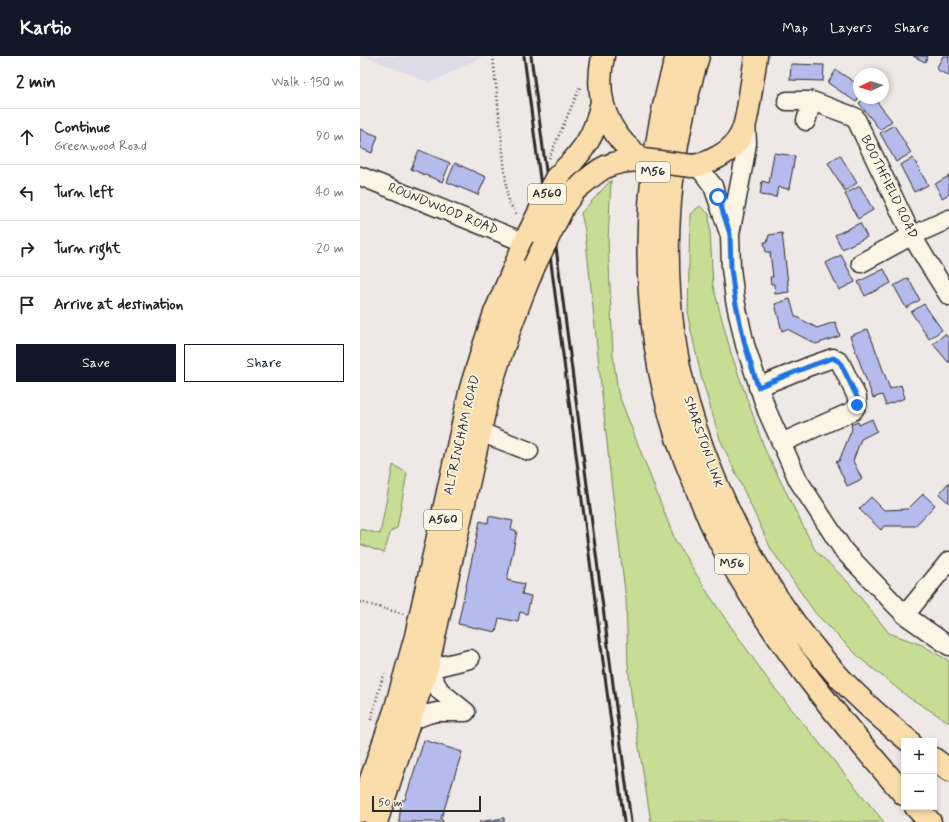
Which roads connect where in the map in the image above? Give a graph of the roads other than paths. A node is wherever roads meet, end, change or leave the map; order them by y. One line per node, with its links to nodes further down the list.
1 (603, 56): 7 (highway, A560)
2 (677, 56): 32 (highway, M56)
3 (698, 56): 29 (highway, SHARSTON LINK / M56)
4 (756, 56): 9 (highway, A560)
5 (787, 101): 6 (street, BOOTHFIELD ROAD)
6 (812, 101): 8 (street); 16 (street, BOOTHFIELD ROAD)
7 (602, 102): 10 (highway, A560); 14 (highway, ALTRINCHAM ROAD / A560, bridge)
8 (806, 121)
9 (746, 122): 11 (highway, A560); 15 (street)
10 (643, 160): 11 (highway, A560, bridge); 20 (highway, ALTRINCHAM ROAD / A560, bridge)
11 (694, 166): 15 (street)
12 (360, 176): 14 (street, ROUNDWOOD ROAD)
13 (949, 220): 16 (street)
14 (525, 231): 34 (highway, ALTRINCHAM ROAD / A560)
15 (730, 234): 19 (street)
16 (912, 236): 17 (street); 18 (street, BOOTHFIELD ROAD)
17 (861, 263)
18 (949, 296)
19 (758, 387): 21 (street); 21 (street)
20 (480, 432): 22 (street); 27 (highway, ALTRINCHAM ROAD / A560)
21 (781, 443): 24 (street)
22 (529, 451)
23 (949, 561): 24 (street)
24 (905, 615): 25 (street)
25 (949, 646)
26 (470, 659): 27 (street)
27 (427, 668): 28 (highway, ALTRINCHAM ROAD / A560); 28 (street)
28 (410, 721): 35 (highway, ALTRINCHAM ROAD / A560)
29 (907, 738)
30 (937, 761): 31 (highway)
31 (949, 770)
32 (901, 791)
33 (919, 810): 36 (highway)
34 (360, 811)
35 (376, 822)
36 (930, 822)

